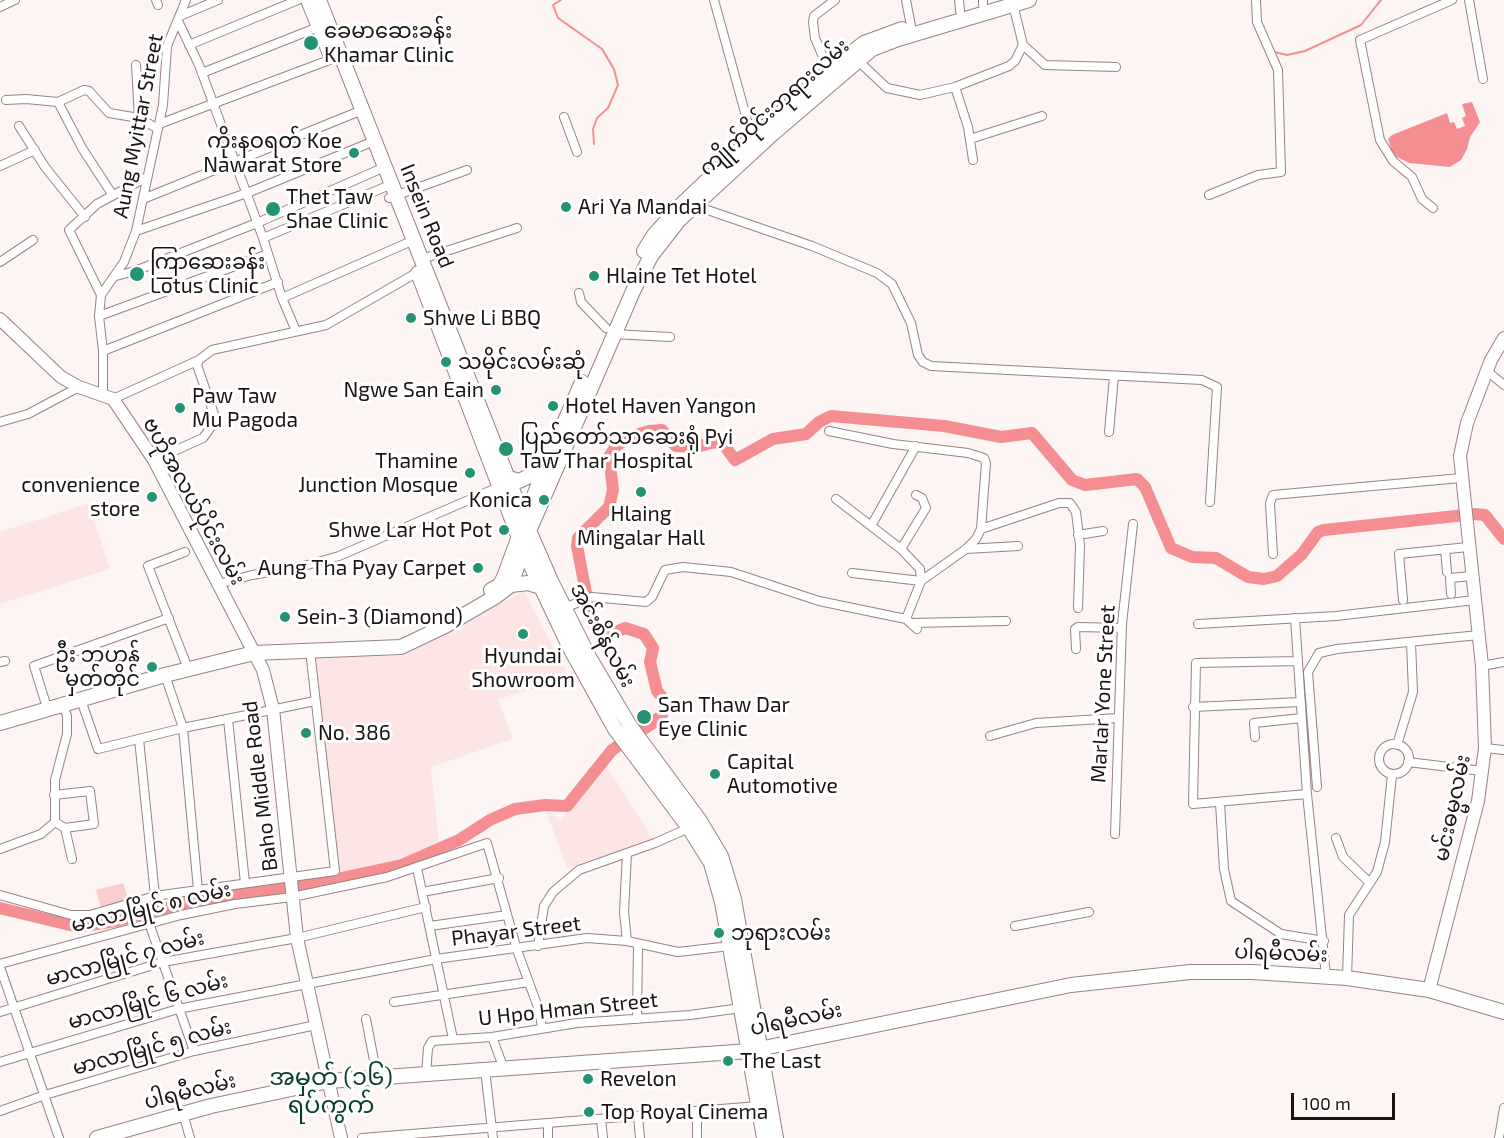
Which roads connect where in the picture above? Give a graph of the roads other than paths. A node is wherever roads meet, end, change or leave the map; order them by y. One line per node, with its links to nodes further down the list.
1 (15, 0): 17 (street)
2 (186, 0): 19 (street, Aung Myittar Street)
3 (218, 0): 19 (street)
4 (298, 0): 22 (street)
5 (308, 0): 20 (main road, Insein Road)
6 (319, 0): 20 (main road, Insein Road)
7 (714, 0): 42 (street)
8 (835, 0): 28 (street)
9 (906, 0): 21 (street)
10 (999, 0): 15 (main road, ကျိုက်ဝိုင်းဘုရားလမ်း)
11 (1029, 0): 16 (main road, ကျိုက်ဝိုင်းဘုရားလမ်း)
12 (1256, 0): 55 (street)
13 (1452, 0): 58 (street)
14 (1469, 0): 30 (street)
15 (983, 2): 18 (main road, ကျိုက်ဝိုင်းဘုရားလမ်း)
16 (1012, 2): 18 (main road, ကျိုက်ဝိုင်းဘုရားလမ်း); 23 (street)
17 (3, 4)
18 (960, 10): 21 (main road, ကျိုက်ဝိုင်းဘုရားလမ်း); 24 (main road, ကျိုက်ဝိုင်းဘုရားလမ်း)
19 (179, 19): 22 (street); 40 (street, Aung Myittar Street)
20 (324, 25): 25 (main road, Insein Road); 29 (street); 54 (main road, Insein Road)
21 (911, 26): 24 (main road, ကျိုက်ဝိုင်းဘုရားလမ်း)
22 (189, 45): 29 (street)
23 (1023, 45): 27 (street); 31 (street)
24 (854, 57): 28 (main road, ကျိုက်ဝိုင်းဘုရားလမ်း); 31 (street); 42 (main road, ကျိုက်ဝိုင်းဘုရားလမ်း)
25 (332, 59): 34 (street); 35 (main road, Insein Road)
26 (136, 65): 38 (street)
27 (1116, 67)
28 (829, 71): 42 (main road, ကျိုက်ဝိုင်းဘုရားလမ်း)
29 (202, 73): 34 (street)
30 (1483, 79)
31 (955, 87): 41 (street)
32 (6, 100): 33 (street)
33 (57, 102): 38 (street); 53 (street)
34 (213, 105): 40 (street); 47 (street)
35 (355, 113): 43 (main road, Insein Road); 47 (street)
36 (1042, 116): 41 (street)
37 (564, 117): 45 (street)
38 (139, 118): 40 (street)
39 (19, 126): 44 (street)
40 (158, 126): 51 (street, Aung Myittar Street)
41 (970, 139): 46 (street)
42 (756, 142): 57 (main road, ကျိုက်ဝိုင်းဘုရားလမ်း)
43 (367, 144): 49 (main road, Insein Road); 52 (street)
44 (35, 150): 48 (street); 59 (street)
45 (577, 152)
46 (974, 160)
47 (236, 162): 52 (street); 56 (street)
48 (0, 166)
49 (378, 170): 54 (main road, Insein Road); 60 (street)
50 (467, 170): 54 (street)
51 (147, 177): 53 (street); 56 (street, Aung Myittar Street)
52 (247, 193): 60 (street); 62 (street)
53 (112, 194): 59 (street)
54 (390, 194): 63 (street); 65 (main road)
55 (1209, 195)
56 (143, 199): 62 (street, Aung Myittar Street)
57 (690, 204): 77 (main road, ကျိုက်ဝိုင်းဘုရားလမ်း); 83 (street)
58 (1433, 208)
59 (85, 217): 72 (street)
60 (257, 223): 63 (street); 69 (street)
61 (516, 228): 68 (street)
62 (136, 231): 69 (street, Aung Myittar Street)
63 (263, 238): 66 (street)
64 (33, 240): 67 (street)
65 (410, 242): 68 (main road); 73 (street)
66 (268, 254): 70 (street); 74 (street)
67 (0, 262)
68 (420, 265): 76 (street); 91 (main road, Insein Road); 95 (main road)
69 (116, 276): 72 (street, Aung Myittar Street)
70 (278, 282): 73 (street); 80 (street)
71 (579, 294): 77 (street)
72 (101, 295): 74 (street)
73 (282, 298): 76 (street)
74 (99, 316): 80 (street)
75 (0, 319): 85 (street)
76 (296, 331): 81 (street)
77 (610, 331): 78 (street); 93 (main road, ကျိုက်ဝိုင်းဘုရားလမ်း); 101 (main road, ကျိုက်ဝိုင်းဘုရားလမ်း)
78 (670, 337)
79 (1501, 349): 82 (street)
80 (104, 351): 86 (street)
81 (198, 362): 86 (street); 92 (street)
82 (1487, 371): 84 (street); 94 (street)
83 (1114, 376): 89 (street); 98 (street)
84 (1504, 385)
85 (79, 387): 86 (street); 87 (street)
86 (108, 396): 92 (street, ဗဟိုအလယ်ပိုင်းလမ်း)
87 (0, 422)
88 (829, 431): 90 (street)
89 (1108, 432)
90 (916, 446): 100 (street); 102 (street)
91 (497, 448): 95 (main road, အင်းစိန်လမ်း)
92 (154, 460): 117 (street, ဗဟိုအလယ်ပိုင်းလမ်း)
93 (544, 469): 95 (main road); 101 (main road, ကျိုက်ဝိုင်းဘုရားလမ်း)
94 (1461, 478): 106 (street, မင်းဓမ္မလမ်း); 112 (street)
95 (505, 482): 101 (main road, အင်းစိန်လမ်း); 117 (street)
96 (916, 495): 107 (street)
97 (836, 499): 100 (street)
98 (1210, 502)
99 (1133, 524): 130 (street, Marlar Yone Street)
100 (871, 526): 107 (street)
101 (524, 528): 110 (main road, အင်းစိန်လမ်း); 123 (main road, အင်းစိန်လမ်း); 133 (main road)
102 (981, 529): 104 (street); 108 (street)
103 (1103, 531): 104 (street)
104 (1078, 535): 124 (street)
105 (1018, 546): 108 (street)
106 (1468, 547): 109 (street); 115 (street, မင်းဓမ္မလမ်း)
107 (901, 549): 116 (street)
108 (966, 549): 116 (street)
109 (1445, 549): 113 (street); 121 (street)
110 (524, 551): 118 (main road); 119 (main road, အင်းစိန်လမ်း)
111 (185, 552): 125 (street)
112 (1273, 554)
113 (1448, 572)
114 (852, 573): 116 (street)
115 (1472, 576): 120 (street); 122 (street, မင်းဓမ္မလမ်း)
116 (921, 581): 128 (street)
117 (219, 584): 133 (street, ဗဟိုအလယ်ပိုင်းလမ်း)
118 (511, 585): 119 (main road); 135 (main road)
119 (541, 587): 153 (main road, အင်းစိန်လမ်း)
120 (1451, 594)
121 (1403, 600)
122 (1475, 600): 126 (street); 131 (street, မင်းဓမ္မလမ်း)
123 (564, 608): 128 (street); 153 (main road, အင်းစိန်လမ်း)
124 (1078, 608)
125 (169, 618): 139 (street); 141 (street)
126 (1295, 618): 129 (street); 136 (street)
127 (1006, 621): 128 (street)
128 (912, 624)
129 (1198, 624)
130 (1122, 628): 134 (street); 148 (street, Marlar Yone Street)
131 (1479, 635): 132 (street); 138 (street, မင်းဓမ္မလမ်း)
132 (1411, 642): 157 (street); 163 (street)
133 (252, 649): 135 (main road); 139 (main road); 146 (street, Baho Middle Road)
134 (1076, 649)
135 (310, 650): 143 (street)
136 (1298, 661): 144 (street); 145 (street)
137 (1504, 662): 138 (street)
138 (1482, 666): 158 (street, မင်းဓမ္မလမ်း)
139 (175, 669): 140 (main road); 142 (main road); 152 (street)
140 (81, 700): 142 (main road); 156 (street)
141 (45, 701): 142 (main road); 147 (main road)
142 (64, 701): 151 (main road); 165 (street)
143 (315, 701): 146 (street); 178 (street)
144 (1301, 702): 145 (street); 149 (street)
145 (1193, 707): 166 (street)
146 (273, 709): 150 (street); 178 (street, Baho Middle Road)
147 (0, 714)
148 (1118, 718): 154 (street); 171 (street, Marlar Yone Street)
149 (1302, 718): 155 (street); 164 (street)
150 (228, 719): 152 (street); 179 (street)
151 (0, 723)
152 (183, 728): 156 (street); 181 (street)
153 (625, 730): 167 (main road, အင်းစိန်လမ်း)
154 (990, 736)
155 (1255, 737)
156 (139, 739): 184 (street)
157 (1396, 745): 160 (street); 162 (street)
158 (1485, 748): 159 (street); 161 (street, မင်းဓမ္မလမ်း)
159 (1504, 750)
160 (1408, 762): 161 (street); 162 (street)
161 (1482, 771): 206 (street, မင်းဓမ္မလမ်း)
162 (1392, 775): 180 (street)
163 (1317, 787)
164 (1307, 794): 166 (street); 194 (street)
165 (54, 795): 168 (street); 169 (street)
166 (1220, 803): 194 (street)
167 (681, 807): 170 (main road, အင်းစိန်လမ်း); 220 (main road, အင်းစိန်လမ်း)
168 (55, 822): 169 (street); 173 (street)
169 (65, 828): 175 (street)
170 (689, 828): 174 (street); 197 (main road, အင်းစိန်လမ်း)
171 (1115, 834)
172 (1336, 838): 180 (street)
173 (0, 849)
174 (627, 853): 193 (street); 196 (street)
175 (72, 859)
176 (417, 867): 177 (street, မာလာမြိုင် ၈ လမ်း); 182 (street); 185 (street, မာလာမြိုင် ၈ လမ်း)
177 (499, 878): 182 (street); 188 (street)
178 (290, 879): 179 (street); 185 (street, Baho Middle Road)
179 (245, 883): 181 (street)
180 (1370, 883): 203 (street)
181 (198, 890): 184 (street)
182 (422, 892): 186 (street)
183 (0, 895): 184 (street)
184 (155, 896)
185 (292, 896): 189 (street, မာလာမြိုင် ၈ လမ်း); 192 (street, Baho Middle Road)
186 (426, 908): 191 (street); 192 (street, မာလာမြိုင် ၇ လမ်း)
187 (1089, 912): 190 (street)
188 (507, 915): 191 (street); 198 (street)
189 (149, 923): 200 (street); 201 (street, မာလာမြိုင် ၈ လမ်း)
190 (1015, 926)
191 (429, 927): 199 (street)
192 (297, 938): 200 (street, မာလာမြိုင် ၇ လမ်း); 205 (street, Baho Middle Road)
193 (627, 941): 195 (street, Phayar Street); 196 (street, Phayar Street)
194 (1324, 941): 202 (street)
195 (638, 944): 197 (street, Phayar Street); 215 (street)
196 (538, 946): 198 (street, Phayar Street)
197 (730, 946): 210 (main road, အင်းစိန်လမ်း)
198 (517, 950): 199 (street, Phayar Street); 204 (street)
199 (436, 959): 205 (street, Phayar Street); 207 (street)
200 (163, 962): 209 (street, မာလာမြိုင် ၇ လမ်း); 211 (street)
201 (0, 966): 209 (street)
202 (1326, 976): 203 (main road, ပါရမီလမ်း); 220 (main road, ပါရမီလမ်း)
203 (1347, 978): 206 (main road, ပါရမီလမ်း)
204 (529, 982): 207 (street); 217 (street)
205 (307, 983): 211 (street, မာလာမြိုင် ၆ လမ်း); 216 (street, Baho Middle Road)
206 (1429, 990): 213 (main road, ပါရမီလမ်း)
207 (444, 995): 208 (street); 219 (street)
208 (394, 1002)
209 (14, 1007): 212 (street, မာလာမြိုင် ၇ လမ်း); 222 (street)
210 (741, 1008): 215 (street, U Hpo Hman Street); 220 (main road, အင်းစိန်လမ်း)
211 (178, 1009): 221 (street); 222 (street, မာလာမြိုင် ၆ လမ်း)
212 (0, 1012)
213 (1504, 1012)
214 (366, 1019): 227 (street)
215 (637, 1019): 217 (street, U Hpo Hman Street)
216 (316, 1025): 221 (street, မာလာမြိုင် ၅ လမ်း); 228 (street, Baho Middle Road)
217 (542, 1027): 218 (street, U Hpo Hman Street)
218 (492, 1037): 219 (street, U Hpo Hman Street); 224 (street)
219 (453, 1039): 226 (street, U Hpo Hman Street)
220 (754, 1049): 224 (main road, ပါရမီလမ်း); 230 (main road); 250 (main road, အင်းစိန်လမ်း)
221 (194, 1051): 229 (street, မာလာမြိုင် ၅ လမ်း)
222 (30, 1052): 223 (street, မာလာမြိုင် ၆ လမ်း); 229 (street)
223 (0, 1062)
224 (504, 1069): 225 (main road, ပါရမီလမ်း)
225 (485, 1070): 226 (main road, ပါရမီလမ်း); 238 (street)
226 (426, 1074): 227 (main road, ပါရမီလမ်း)
227 (377, 1076): 228 (main road, ပါရမီလမ်း)
228 (328, 1081): 234 (main road, ပါရမီလမ်း); 242 (street, Baho Middle Road)
229 (45, 1095): 232 (street, မာလာမြိုင် ၅ လမ်း); 239 (street)
230 (758, 1106): 233 (street); 249 (main road)
231 (1504, 1108): 251 (street)
232 (0, 1111)
233 (697, 1111): 235 (street); 248 (street)
234 (183, 1113): 240 (main road, ပါရမီလမ်း); 241 (street)
235 (638, 1116): 236 (street); 247 (street)
236 (602, 1119): 237 (street); 246 (street)
237 (548, 1124): 238 (street); 245 (street)
238 (492, 1128): 243 (street); 244 (street)
239 (58, 1138)
240 (97, 1138)
241 (190, 1138)
242 (341, 1138)
243 (362, 1138)
244 (493, 1138)
245 (548, 1138)
246 (603, 1138)
247 (640, 1138)
248 (697, 1138)
249 (764, 1138)
250 (776, 1138)
251 (1499, 1138)

